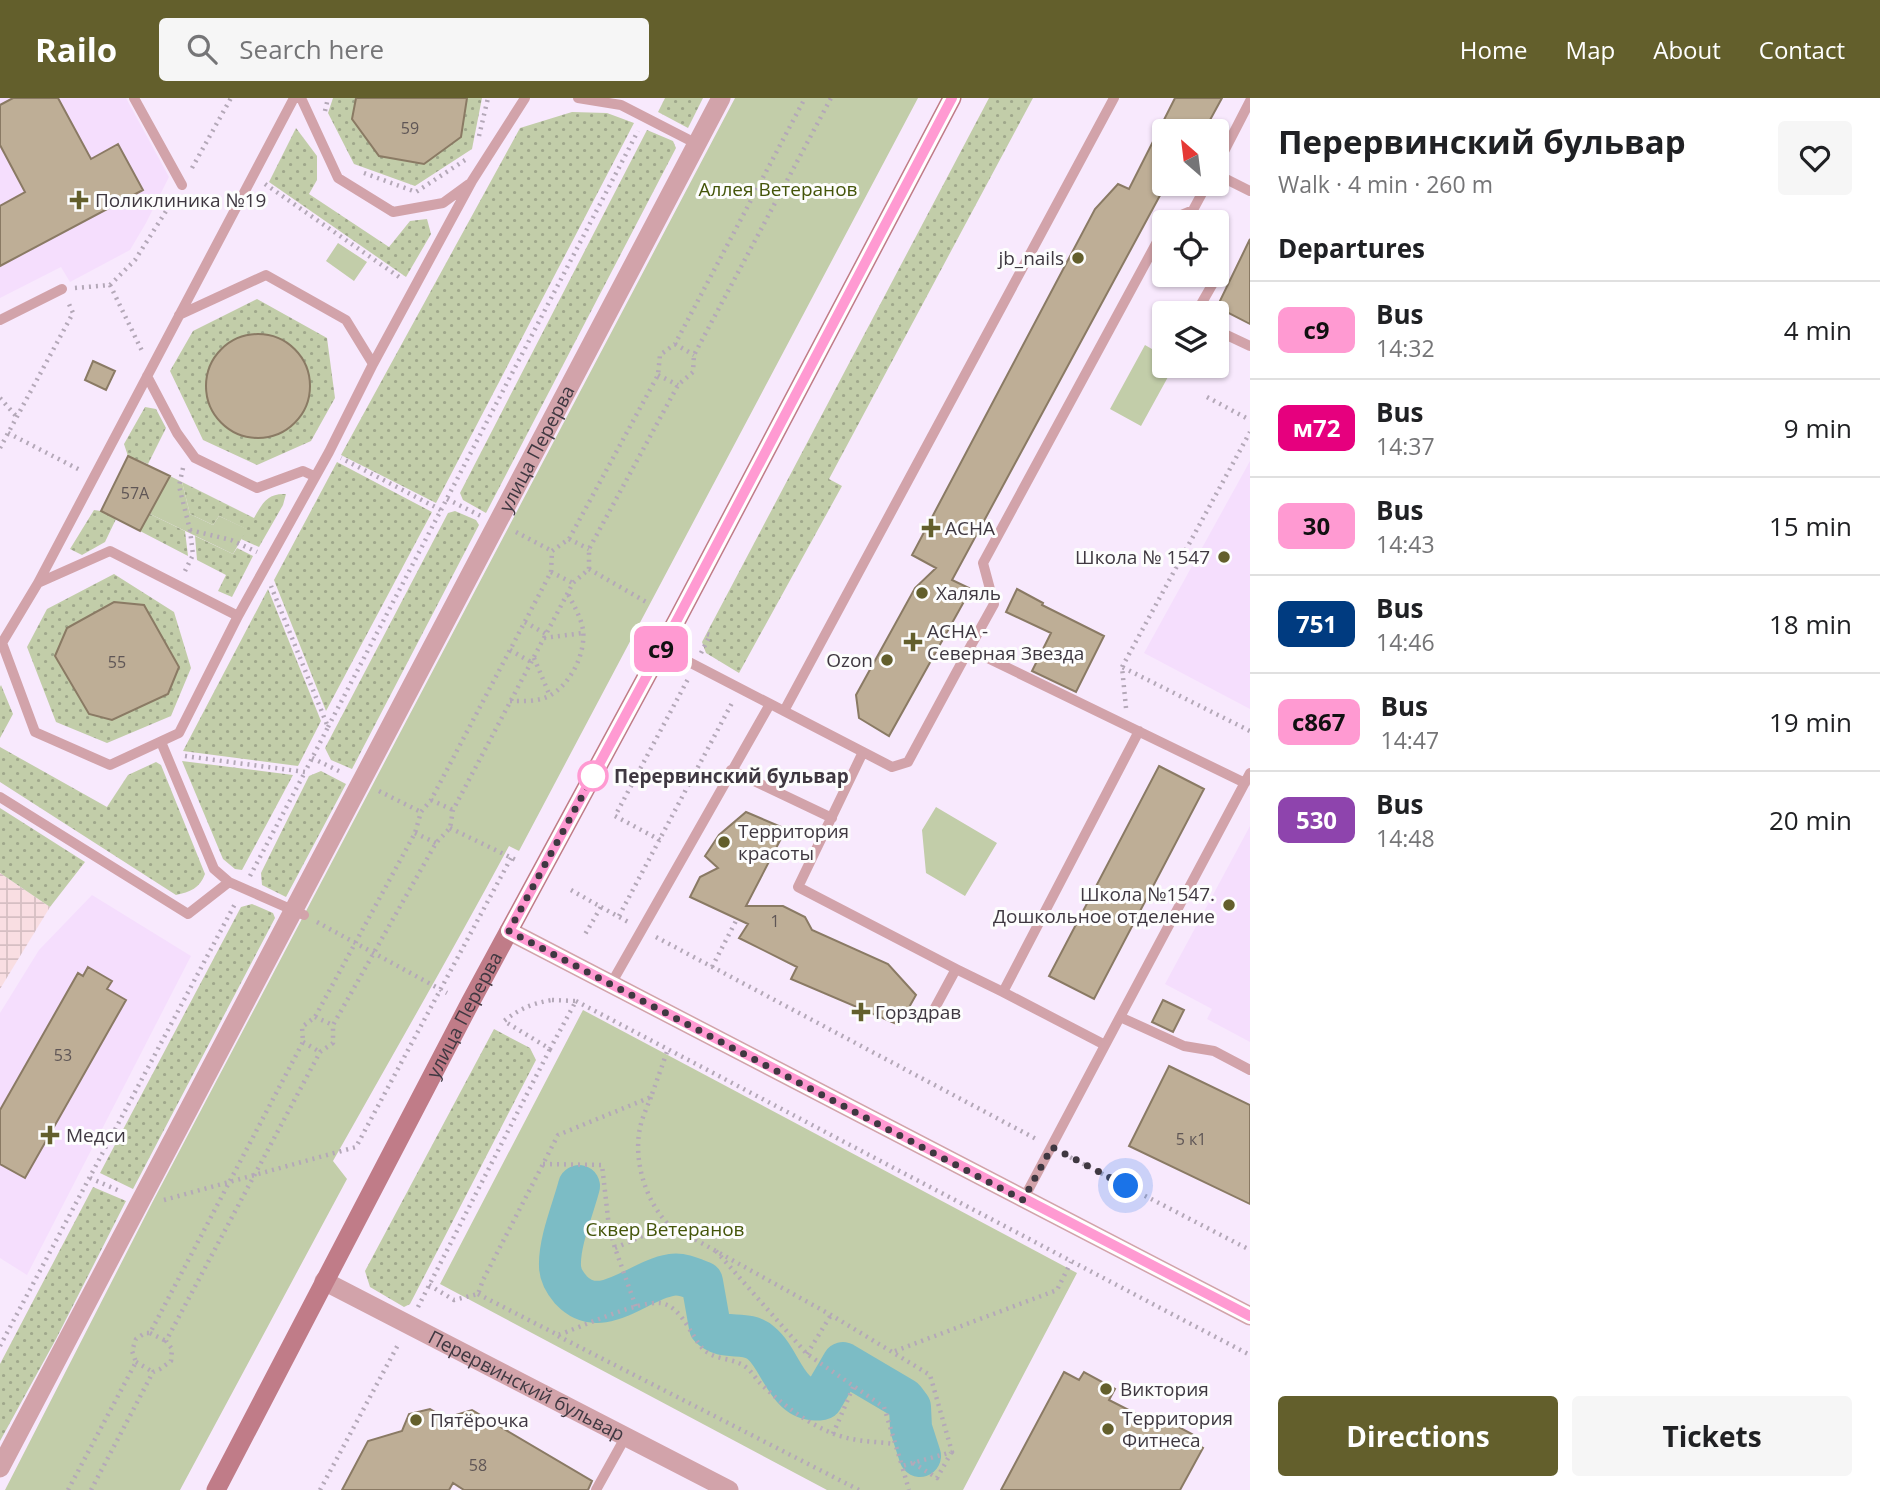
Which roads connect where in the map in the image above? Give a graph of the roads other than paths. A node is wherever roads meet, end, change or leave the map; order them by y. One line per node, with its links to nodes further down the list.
1 (134, 98): 14 (lane)
2 (294, 98): 18 (lane)
3 (301, 98): 13 (lane)
4 (525, 98): 13 (lane)
5 (579, 98): 11 (lane)
6 (721, 98): 11 (street, улица Перерва)
7 (952, 98): 28 (main road, улица Перерва)
8 (1114, 98): 31 (lane)
9 (1250, 102): 10 (lane)
10 (1229, 142)
11 (696, 144): 40 (street, улица Перерва)
12 (1229, 180): 15 (lane)
13 (472, 181): 22 (lane)
14 (183, 185)
15 (1250, 191)
16 (1152, 251): 29 (lane)
17 (62, 289): 19 (lane)
18 (179, 315): 22 (lane); 23 (lane)
19 (0, 320)
20 (1229, 336): 21 (lane)
21 (1250, 346)
22 (373, 364): 24 (lane)
23 (149, 373): 24 (lane); 25 (lane)
24 (314, 476): 26 (lane)
25 (38, 583): 26 (lane); 27 (lane)
26 (238, 616): 33 (lane)
27 (1, 645): 33 (lane)
28 (662, 648): 30 (lane); 41 (main road, улица Перерва)
29 (969, 649): 32 (lane); 34 (lane)
30 (770, 704): 31 (lane); 35 (lane)
31 (784, 711): 34 (lane)
32 (1134, 728): 36 (lane); 44 (lane)
33 (161, 743): 39 (lane)
34 (863, 752): 38 (lane)
35 (731, 769): 38 (lane); 43 (lane)
36 (1247, 778): 45 (lane)
37 (0, 797): 39 (lane)
38 (832, 817): 42 (lane)
39 (229, 882): 40 (lane)
40 (298, 913): 53 (street, улица Перерва)
41 (509, 931): 43 (street); 50 (main road, улица Перерва)
42 (956, 969): 44 (lane); 46 (lane)
43 (611, 984): 49 (street)
44 (1003, 992): 47 (lane)
45 (1120, 1017): 47 (lane); 48 (lane)
46 (929, 1019)
47 (1105, 1045): 49 (lane)
48 (1250, 1070)
49 (1023, 1200): 51 (street)
50 (324, 1281): 52 (street, Перервинский бульвар); 54 (main road, улица Перерва)
51 (1250, 1316)
52 (626, 1436): 55 (lane); 56 (street, Перервинский бульвар)
53 (0, 1468)
54 (216, 1490)
55 (596, 1490)
56 (729, 1490)

